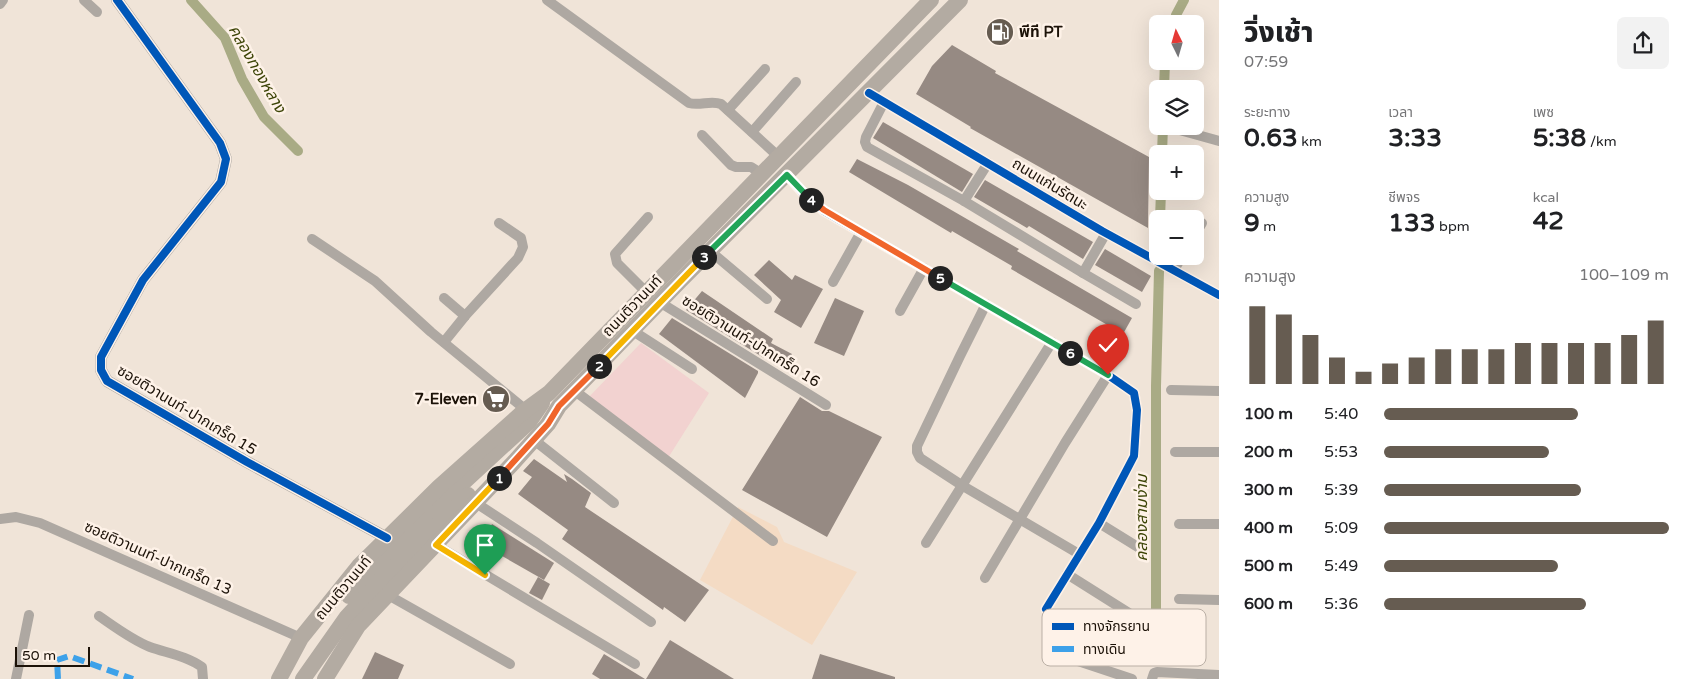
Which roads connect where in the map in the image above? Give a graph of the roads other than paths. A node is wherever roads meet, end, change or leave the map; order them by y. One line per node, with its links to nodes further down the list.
1 (3, 0): 7 (street)
2 (84, 0): 8 (street)
3 (117, 0): 66 (street, ซอยติวานนท์-ปากเกร็ด 15)
4 (548, 0): 13 (street)
5 (930, 0): 18 (main road, ถนนติวานนท์)
6 (960, 0): 11 (main road, ถนนติวานนท์)
7 (0, 4)
8 (98, 12)
9 (765, 69): 13 (street)
10 (796, 82): 14 (street)
11 (869, 93): 12 (street, ถนนแก่นรัตนะ); 21 (main road, ถนนติวานนท์)
12 (884, 102): 19 (street, ถนนแก่นรัตนะ); 22 (street)
13 (728, 110): 14 (street)
14 (752, 132): 18 (street)
15 (702, 135): 20 (street)
16 (1198, 135): 17 (street)
17 (1219, 141)
18 (778, 157): 20 (main road, ถนนติวานนท์)
19 (988, 163): 22 (street); 26 (street, ถนนแก่นรัตนะ)
20 (762, 174): 34 (main road, ถนนติวานนท์)
21 (787, 175): 25 (street); 28 (main road, ถนนติวานนท์)
22 (964, 202): 32 (street)
23 (648, 217): 34 (street)
24 (499, 223): 42 (street)
25 (861, 232): 30 (street); 33 (street)
26 (1106, 233): 31 (street, ถนนแก่นรัตนะ); 32 (street)
27 (312, 239): 44 (street)
28 (710, 251): 37 (street); 38 (main road, ถนนติวานนท์)
29 (1177, 265): 31 (street)
30 (924, 268): 39 (street); 41 (street)
31 (1174, 270): 35 (street, ถนนแก่นรัตนะ)
32 (1083, 273): 40 (street)
33 (833, 282)
34 (646, 292): 51 (main road, ถนนติวานนท์)
35 (1219, 294)
36 (444, 298): 42 (street)
37 (767, 299)
38 (661, 303): 43 (main road, ถนนติวานนท์); 52 (street, ซอยติวานนท์-ปากเกร็ด 16)
39 (986, 304): 45 (street); 58 (street)
40 (1136, 304)
41 (900, 311)
42 (465, 316): 44 (street)
43 (634, 330): 46 (street); 49 (main road, ถนนติวานนท์)
44 (444, 342): 54 (street)
45 (1052, 342): 47 (street); 58 (street)
46 (692, 369)
47 (1108, 375): 62 (street); 63 (street)
48 (1171, 390): 50 (street)
49 (575, 391): 53 (main road, ถนนติวานนท์); 67 (street)
50 (1219, 391)
51 (549, 393): 54 (main road, ถนนติวานนท์); 90 (main road)
52 (826, 405)
53 (559, 406): 55 (main road, ถนนติวานนท์); 91 (main road)
54 (526, 410): 66 (main road, ถนนติวานนท์)
55 (534, 440): 59 (main road, ถนนติวานนท์); 60 (street)
56 (1175, 452): 57 (street)
57 (1219, 452)
58 (963, 486): 62 (street); 68 (street)
59 (476, 503): 69 (main road, ถนนติวานนท์); 81 (street)
60 (614, 503)
61 (0, 519): 82 (street, ซอยติวานนท์-ปากเกร็ด 13)
62 (1020, 519): 71 (street); 73 (street)
63 (1099, 524): 70 (street); 71 (street)
64 (1178, 524): 65 (street)
65 (1219, 524)
66 (387, 538): 82 (main road, ถนนติวานนท์)
67 (773, 542)
68 (926, 543)
69 (436, 545): 74 (main road, ถนนติวานนท์); 84 (street)
70 (1141, 549)
71 (1079, 554): 72 (street)
72 (1067, 574): 77 (street); 78 (street)
73 (985, 578)
74 (388, 595): 83 (street); 92 (main road, ถนนติวานนท์)
75 (1178, 599): 76 (street)
76 (1219, 600)
77 (1046, 608)
78 (1123, 609)
79 (29, 615): 87 (street)
80 (99, 616): 88 (street)
81 (651, 622)
82 (301, 638): 89 (main road, ถนนติวานนท์)
83 (510, 664)
84 (635, 664)
85 (1093, 666): 93 (street)
86 (1219, 675): 94 (street)
87 (16, 679)
88 (203, 679)
89 (278, 679)
90 (288, 679)
91 (303, 679)
92 (325, 679)
93 (1132, 679)
94 (1152, 679)

